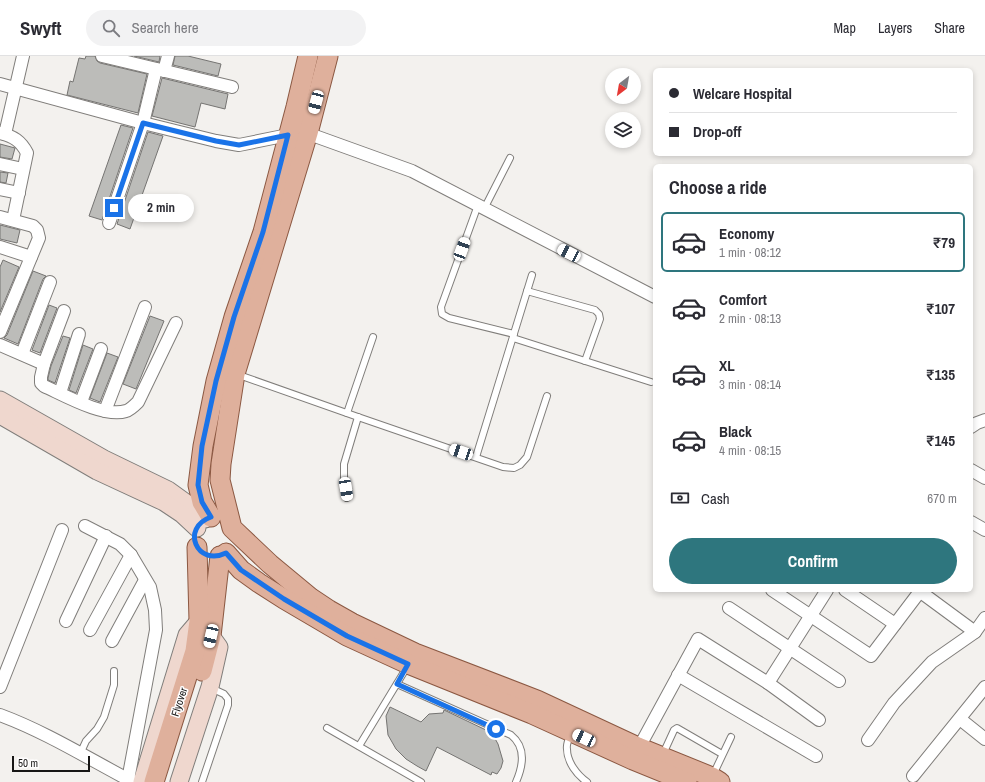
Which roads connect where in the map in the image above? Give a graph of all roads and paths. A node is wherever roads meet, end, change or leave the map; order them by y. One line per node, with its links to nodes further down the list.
1 (23, 56): 8 (street)
2 (102, 56): 6 (street)
3 (168, 56): 6 (street)
4 (308, 56): 11 (main road)
5 (328, 56): 11 (main road)
6 (160, 70): 9 (street); 10 (street)
7 (0, 84): 8 (street)
8 (16, 87): 10 (street); 12 (street)
9 (232, 87)
10 (143, 123): 11 (street); 21 (street)
11 (296, 132): 18 (street); 40 (main road); 56 (main road)
12 (2, 134): 15 (street)
13 (510, 158): 18 (lane)
14 (0, 164): 15 (street)
15 (23, 169): 17 (street)
16 (0, 188): 17 (street)
17 (19, 193): 20 (street)
18 (481, 207): 27 (street); 33 (lane)
19 (0, 217): 20 (street)
20 (13, 220): 23 (street)
21 (109, 223)
22 (1, 250): 23 (street)
23 (31, 258): 31 (street)
24 (532, 275): 26 (lane)
25 (50, 282): 37 (street)
26 (527, 291): 33 (lane); 38 (lane)
27 (653, 296)
28 (145, 308): 46 (street)
29 (64, 311): 39 (street)
30 (176, 323): 46 (street)
31 (0, 332)
32 (79, 334): 42 (street)
33 (513, 336): 38 (lane); 52 (lane)
34 (373, 337): 47 (lane)
35 (0, 345): 37 (street)
36 (101, 349): 45 (street)
37 (22, 354): 39 (street)
38 (585, 361): 41 (lane)
39 (44, 364): 42 (street)
40 (235, 374): 47 (lane); 59 (main road)
41 (651, 382)
42 (60, 393): 45 (street)
43 (547, 396): 52 (lane)
44 (0, 400): 56 (street)
45 (81, 402): 46 (street)
46 (105, 411)
47 (347, 413): 49 (lane)
48 (0, 415): 56 (street)
49 (358, 418): 52 (lane); 55 (lane)
50 (985, 420): 51 (street)
51 (973, 426)
52 (476, 458)
53 (973, 471): 54 (street)
54 (985, 478)
55 (347, 498)
56 (204, 521): 59 (main road); 63 (main road)
57 (973, 524): 61 (street)
58 (85, 526): 62 (street)
59 (232, 528): 65 (main road); 84 (main road)
60 (62, 530): 90 (street)
61 (985, 530)
62 (106, 536): 64 (street); 75 (street)
63 (197, 547): 65 (main road); 76 (main road, Flyover)
64 (131, 555): 66 (street); 78 (street)
65 (223, 555): 80 (main road, Flyover); 84 (main road)
66 (145, 580): 81 (street); 109 (street)
67 (775, 592): 73 (street)
68 (826, 592): 73 (street)
69 (848, 592): 77 (street)
70 (919, 592): 77 (street)
71 (923, 592): 79 (street)
72 (728, 608): 82 (street)
73 (810, 616): 77 (street); 82 (street)
74 (985, 618): 79 (street)
75 (66, 621)
76 (199, 621): 83 (main road, Flyover); 109 (street)
77 (895, 624)
78 (90, 630)
79 (975, 632): 100 (street)
80 (211, 636): 83 (main road, Flyover); 91 (street)
81 (112, 642)
82 (790, 648): 87 (street); 88 (street)
83 (200, 655): 110 (main road, Flyover); 111 (main road, Flyover)
84 (411, 659): 89 (lane); 96 (main road)
85 (114, 671): 102 (lane)
86 (678, 675): 88 (street); 103 (street); 105 (street)
87 (839, 680)
88 (768, 683): 95 (street)
89 (397, 684): 101 (lane); 115 (lane)
90 (0, 687)
91 (210, 687): 112 (street); 113 (lane)
92 (985, 687): 94 (street)
93 (0, 715): 102 (street)
94 (960, 718): 99 (street); 107 (street)
95 (819, 720)
96 (575, 726): 103 (main road); 116 (lane)
97 (327, 728): 101 (lane)
98 (731, 737): 104 (lane)
99 (985, 739)
100 (868, 740)
101 (360, 746): 114 (lane)
102 (80, 754): 109 (street)
103 (635, 754): 106 (main road); 117 (main road)
104 (722, 754): 106 (lane); 108 (lane)
105 (816, 756)
106 (661, 757): 108 (main road)
107 (913, 776)
108 (714, 780)
109 (134, 781)
110 (154, 782)
111 (164, 782)
112 (179, 782)
113 (202, 782)
114 (420, 782)
115 (516, 782)
116 (587, 782)
117 (687, 782)

